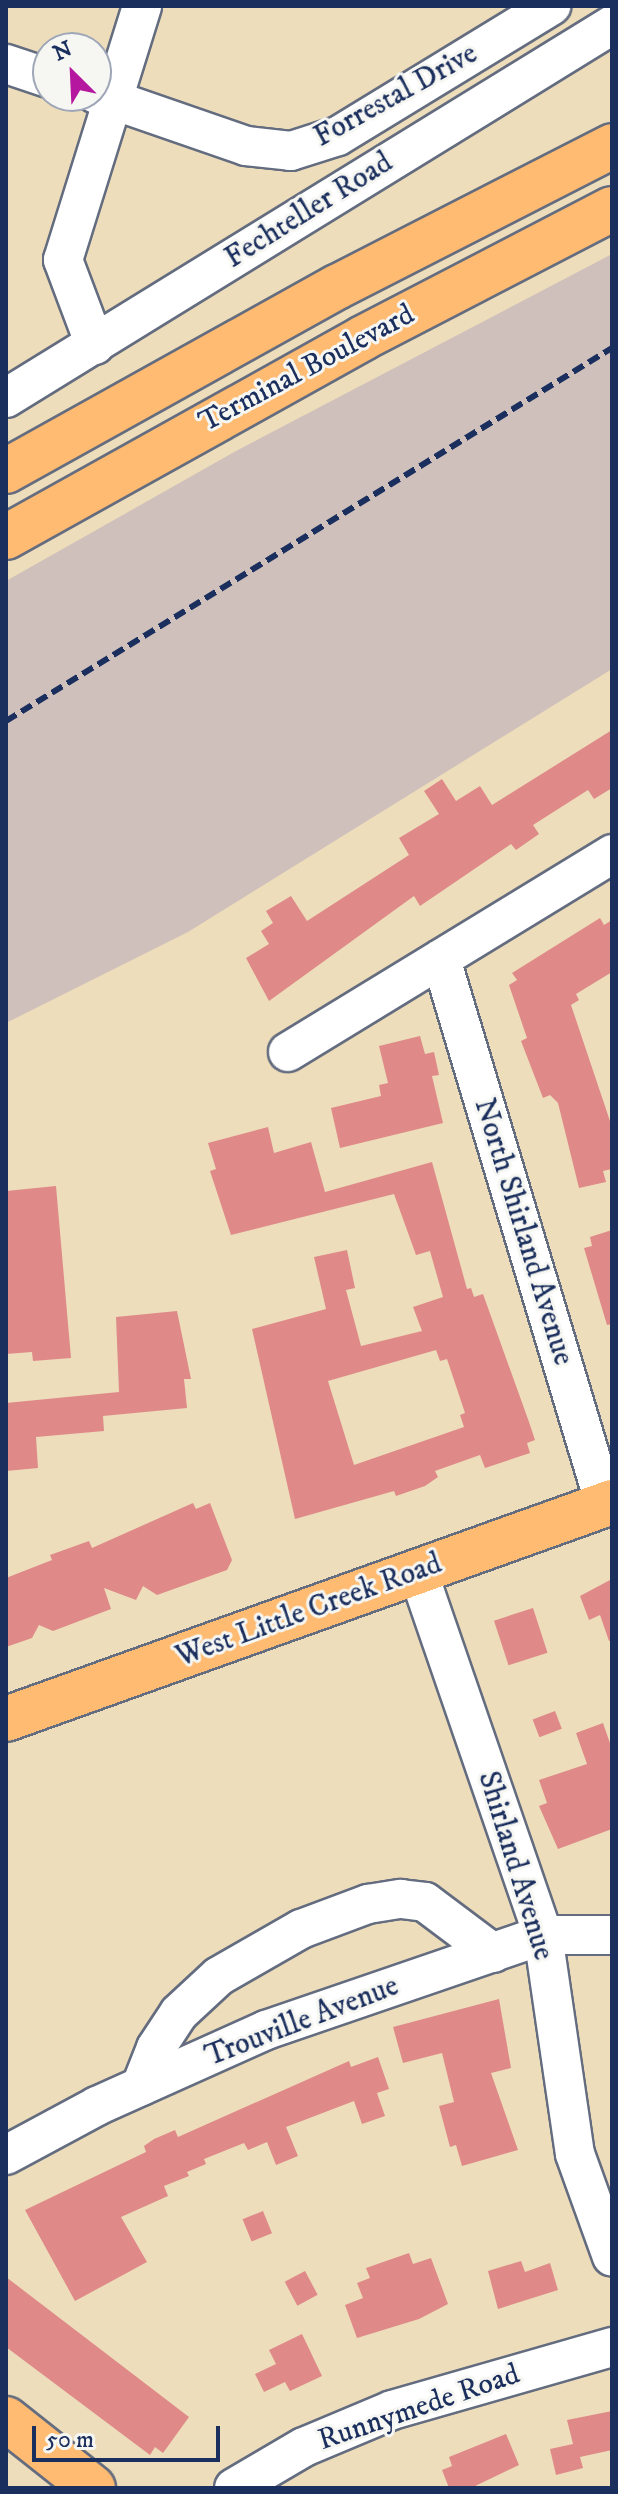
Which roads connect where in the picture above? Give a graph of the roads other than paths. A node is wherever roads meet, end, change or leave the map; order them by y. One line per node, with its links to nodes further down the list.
1 (142, 6): 6 (street)
2 (551, 6): 7 (street, Forrestal Drive)
3 (612, 25): 11 (street, Fechteller Road)
4 (6, 64): 5 (street)
5 (32, 73)
6 (112, 75)
7 (112, 99)
8 (99, 112): 11 (street)
9 (612, 146): 13 (main road, Terminal Boulevard)
10 (612, 209): 14 (main road, Terminal Boulevard)
11 (95, 345): 12 (street, Fechteller Road)
12 (6, 398)
13 (6, 471)
14 (6, 537)
15 (612, 854): 16 (street)
16 (441, 959): 17 (street); 18 (street, North Shirland Avenue)
17 (288, 1052)
18 (609, 1503): 19 (main road, West Little Creek Road)
19 (418, 1572): 20 (main road, West Little Creek Road); 21 (street, Shirland Avenue)
20 (6, 1719)
21 (543, 1935): 22 (street, Trouville Avenue); 23 (street, Trouville Avenue); 26 (street, Shirland Avenue)
22 (612, 1935)
23 (493, 1953): 24 (street, Trouville Avenue); 24 (street)
24 (141, 2086): 25 (street, Trouville Avenue)
25 (6, 2155)
26 (612, 2257)
27 (612, 2347): 30 (street, Runnymede Road)
28 (6, 2419): 29 (main road)
29 (93, 2488)
30 (234, 2488)

